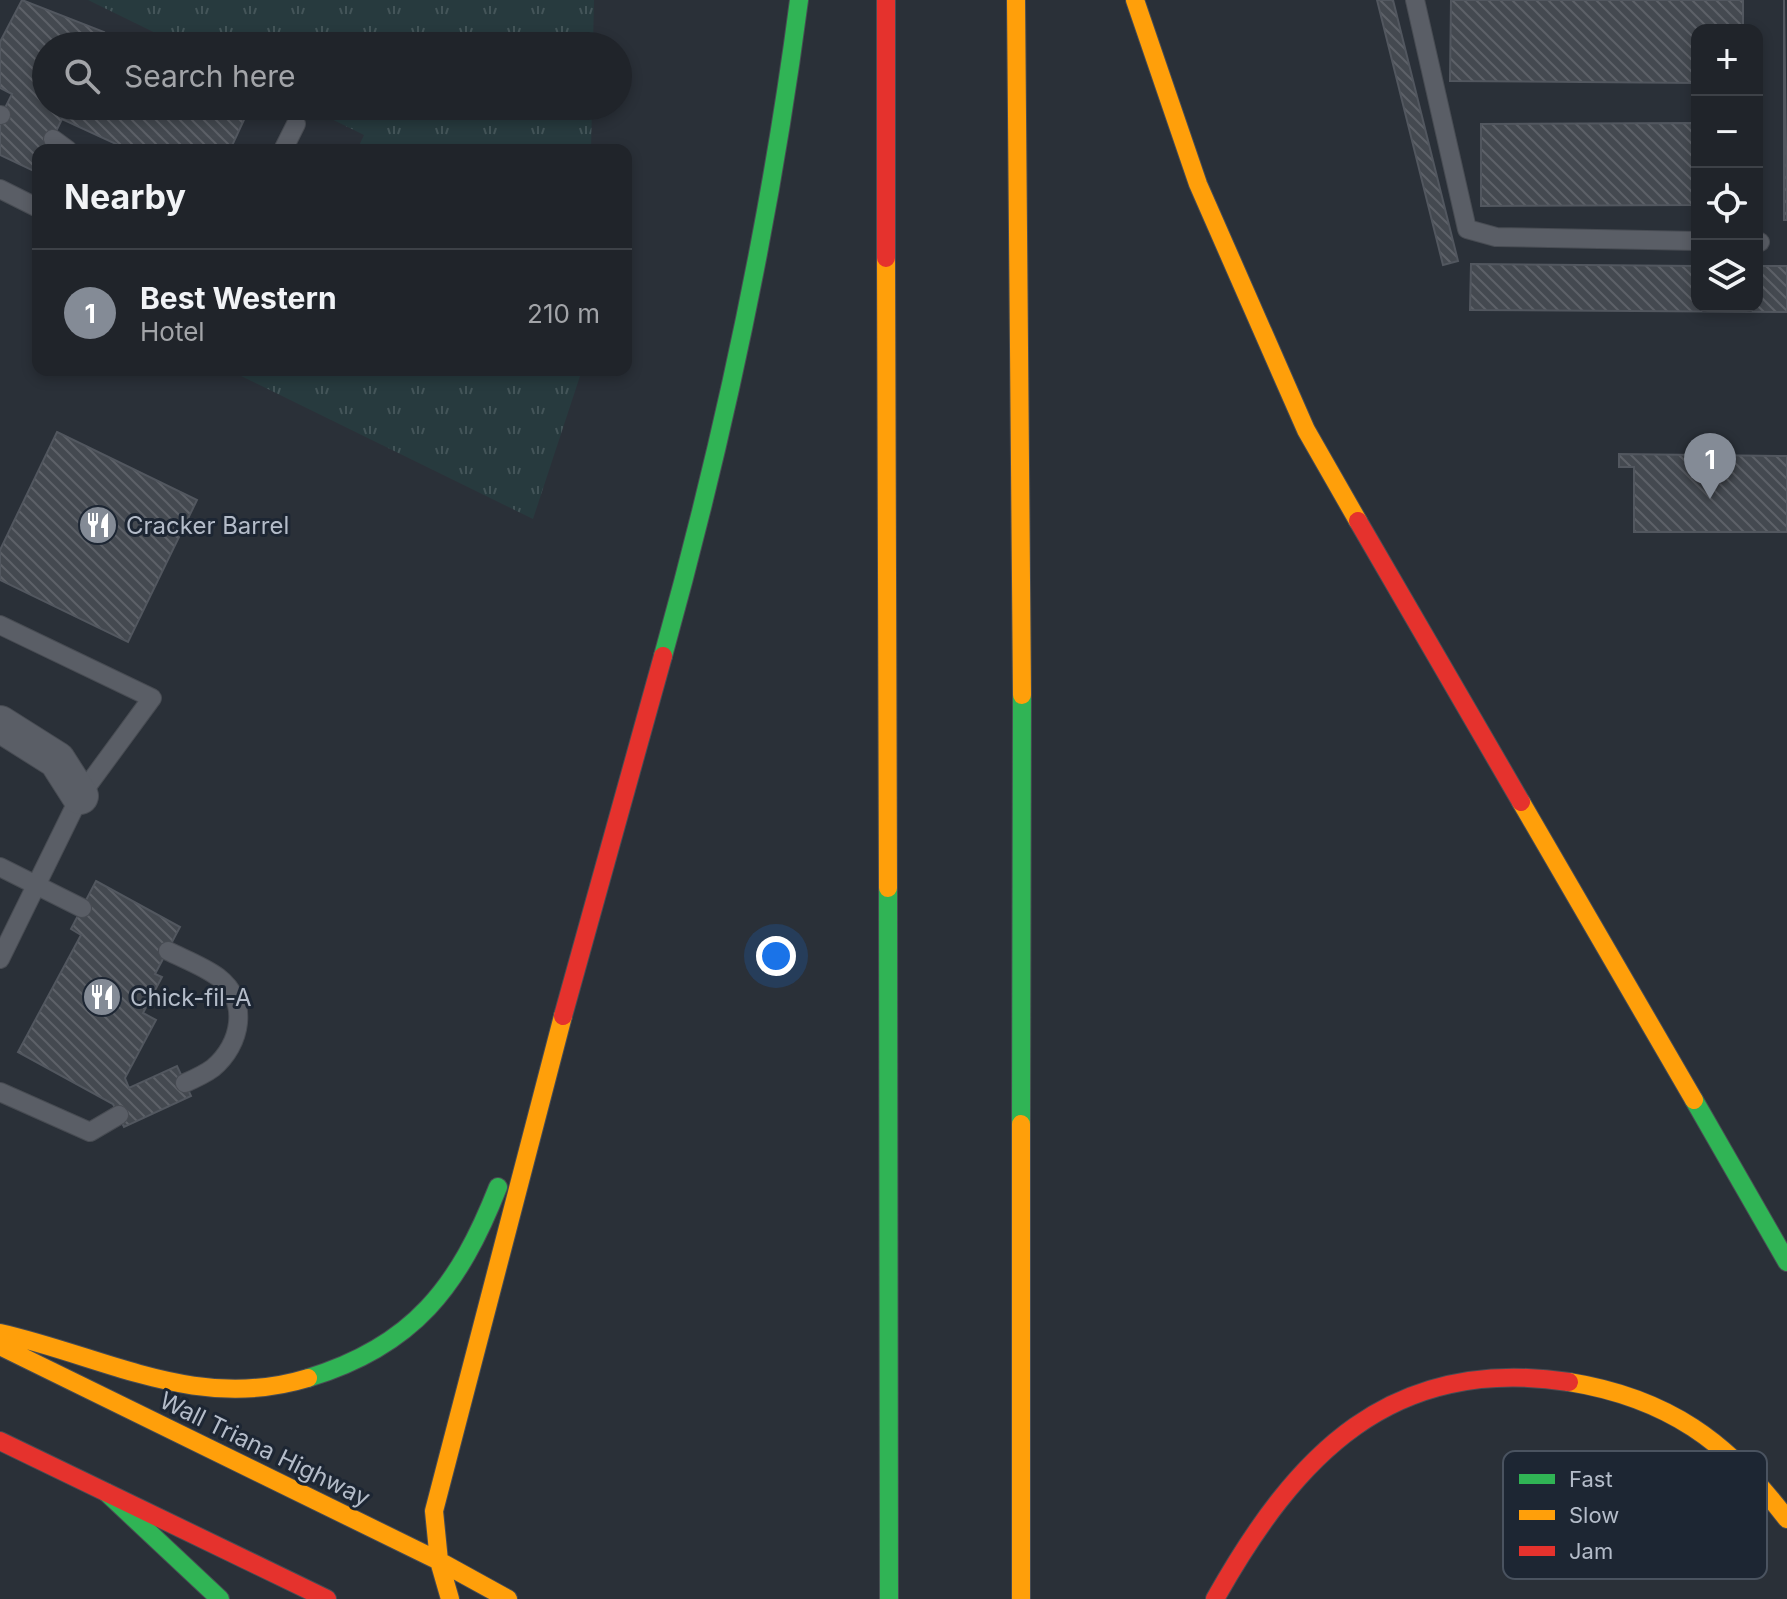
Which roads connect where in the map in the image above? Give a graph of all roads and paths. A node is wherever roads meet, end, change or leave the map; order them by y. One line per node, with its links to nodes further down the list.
1 (799, 0): 19 (main road)
2 (886, 0): 36 (main road)
3 (1016, 0): 37 (main road)
4 (1135, 0): 23 (main road)
5 (1415, 0): 10 (lane)
6 (296, 124): 7 (lane)
7 (286, 144)
8 (0, 189): 9 (lane)
9 (32, 205)
10 (1691, 241)
11 (0, 625): 13 (lane)
12 (0, 724): 13 (street)
13 (80, 796): 15 (lane)
14 (0, 867): 15 (lane)
15 (36, 886): 16 (lane); 18 (lane)
16 (82, 908)
17 (168, 951): 20 (lane)
18 (0, 959)
19 (555, 1039): 24 (main road); 31 (main road)
20 (185, 1083)
21 (0, 1092): 22 (lane)
22 (119, 1115)
23 (1787, 1262)
24 (0, 1333)
25 (0, 1346): 31 (main road, Wall Triana Highway)
26 (0, 1441): 28 (main road)
27 (1727, 1451): 38 (main road)
28 (107, 1493): 32 (main road); 33 (main road)
29 (1767, 1496): 30 (main road)
30 (1787, 1519)
31 (439, 1561): 34 (main road); 35 (main road, Wall Triana Highway)
32 (220, 1599)
33 (327, 1599)
34 (450, 1599)
35 (508, 1599)
36 (889, 1599)
37 (1021, 1599)
38 (1215, 1599)

